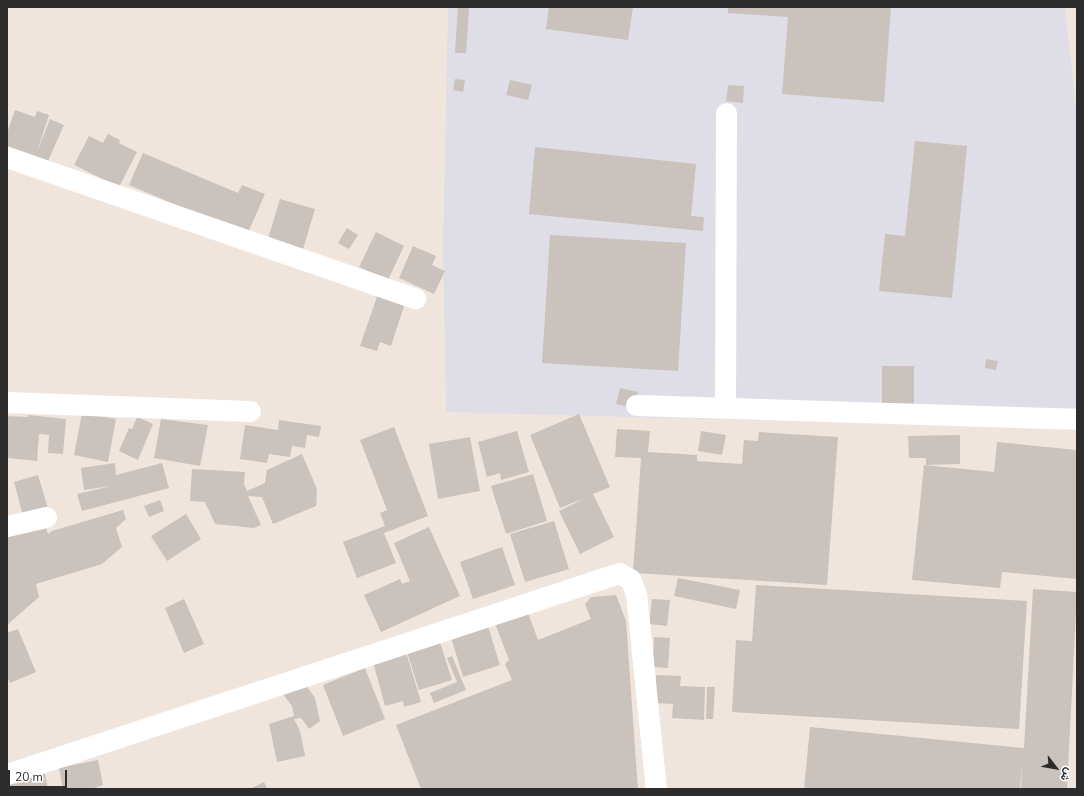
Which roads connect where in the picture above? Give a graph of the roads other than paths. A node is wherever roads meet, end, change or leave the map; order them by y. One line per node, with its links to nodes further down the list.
1 (726, 113): 6 (street)
2 (7, 158): 3 (street)
3 (415, 298)
4 (7, 402): 7 (street)
5 (636, 405): 6 (street)
6 (726, 408): 8 (street)
7 (250, 411)
8 (1077, 419)
9 (46, 517): 10 (street)
10 (7, 526)
11 (7, 774): 12 (street)
12 (656, 789)

